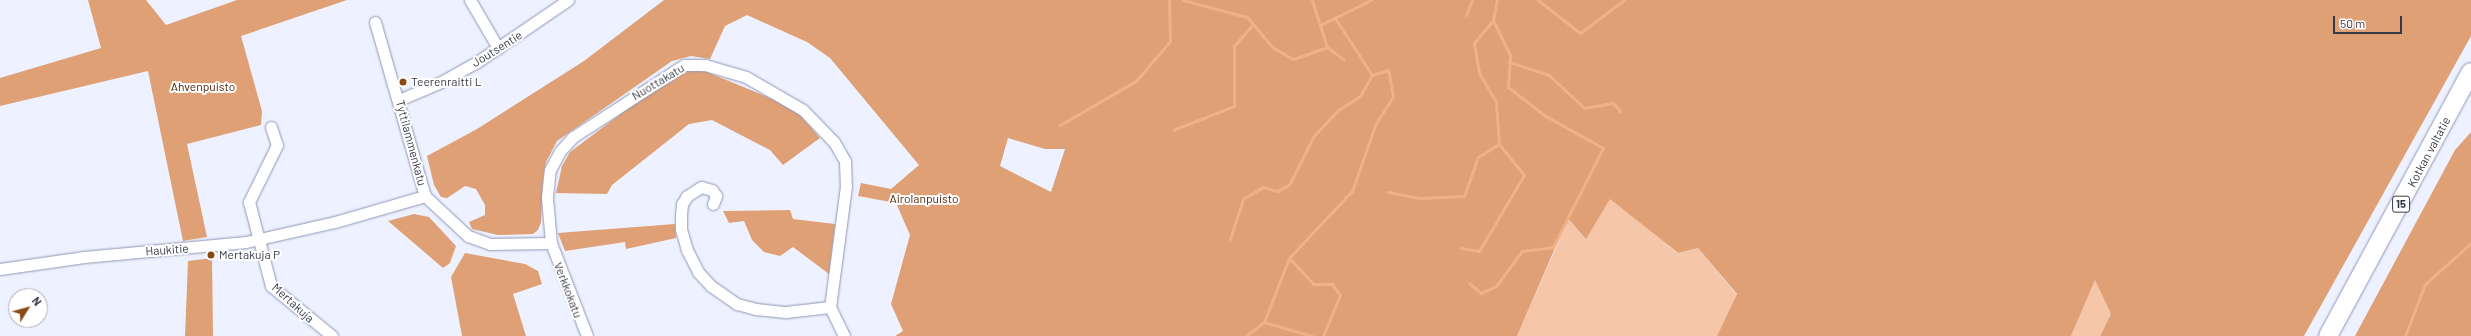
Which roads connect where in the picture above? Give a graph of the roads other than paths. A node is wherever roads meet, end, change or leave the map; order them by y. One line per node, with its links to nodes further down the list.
1 (470, 0): 4 (street)
2 (568, 0): 4 (street, Joutsentie)
3 (375, 22): 6 (street, Tyttilammenkatu)
4 (498, 48): 6 (street, Joutsentie)
5 (2471, 72): 17 (highway, Kotkan valtatie / 15)
6 (399, 100): 8 (street, Tyttilammenkatu)
7 (271, 127): 10 (street, Mertakuja)
8 (425, 196): 10 (street, Haukitie); 11 (street)
9 (713, 204): 13 (street)
10 (259, 240): 12 (street, Haukitie); 14 (street, Mertakuja)
11 (551, 243): 13 (street, Nuottakatu); 15 (street, Verkkokatu)
12 (0, 269)
13 (830, 307): 16 (street)
14 (332, 336)
15 (587, 336)
16 (844, 336)
17 (2328, 336)

